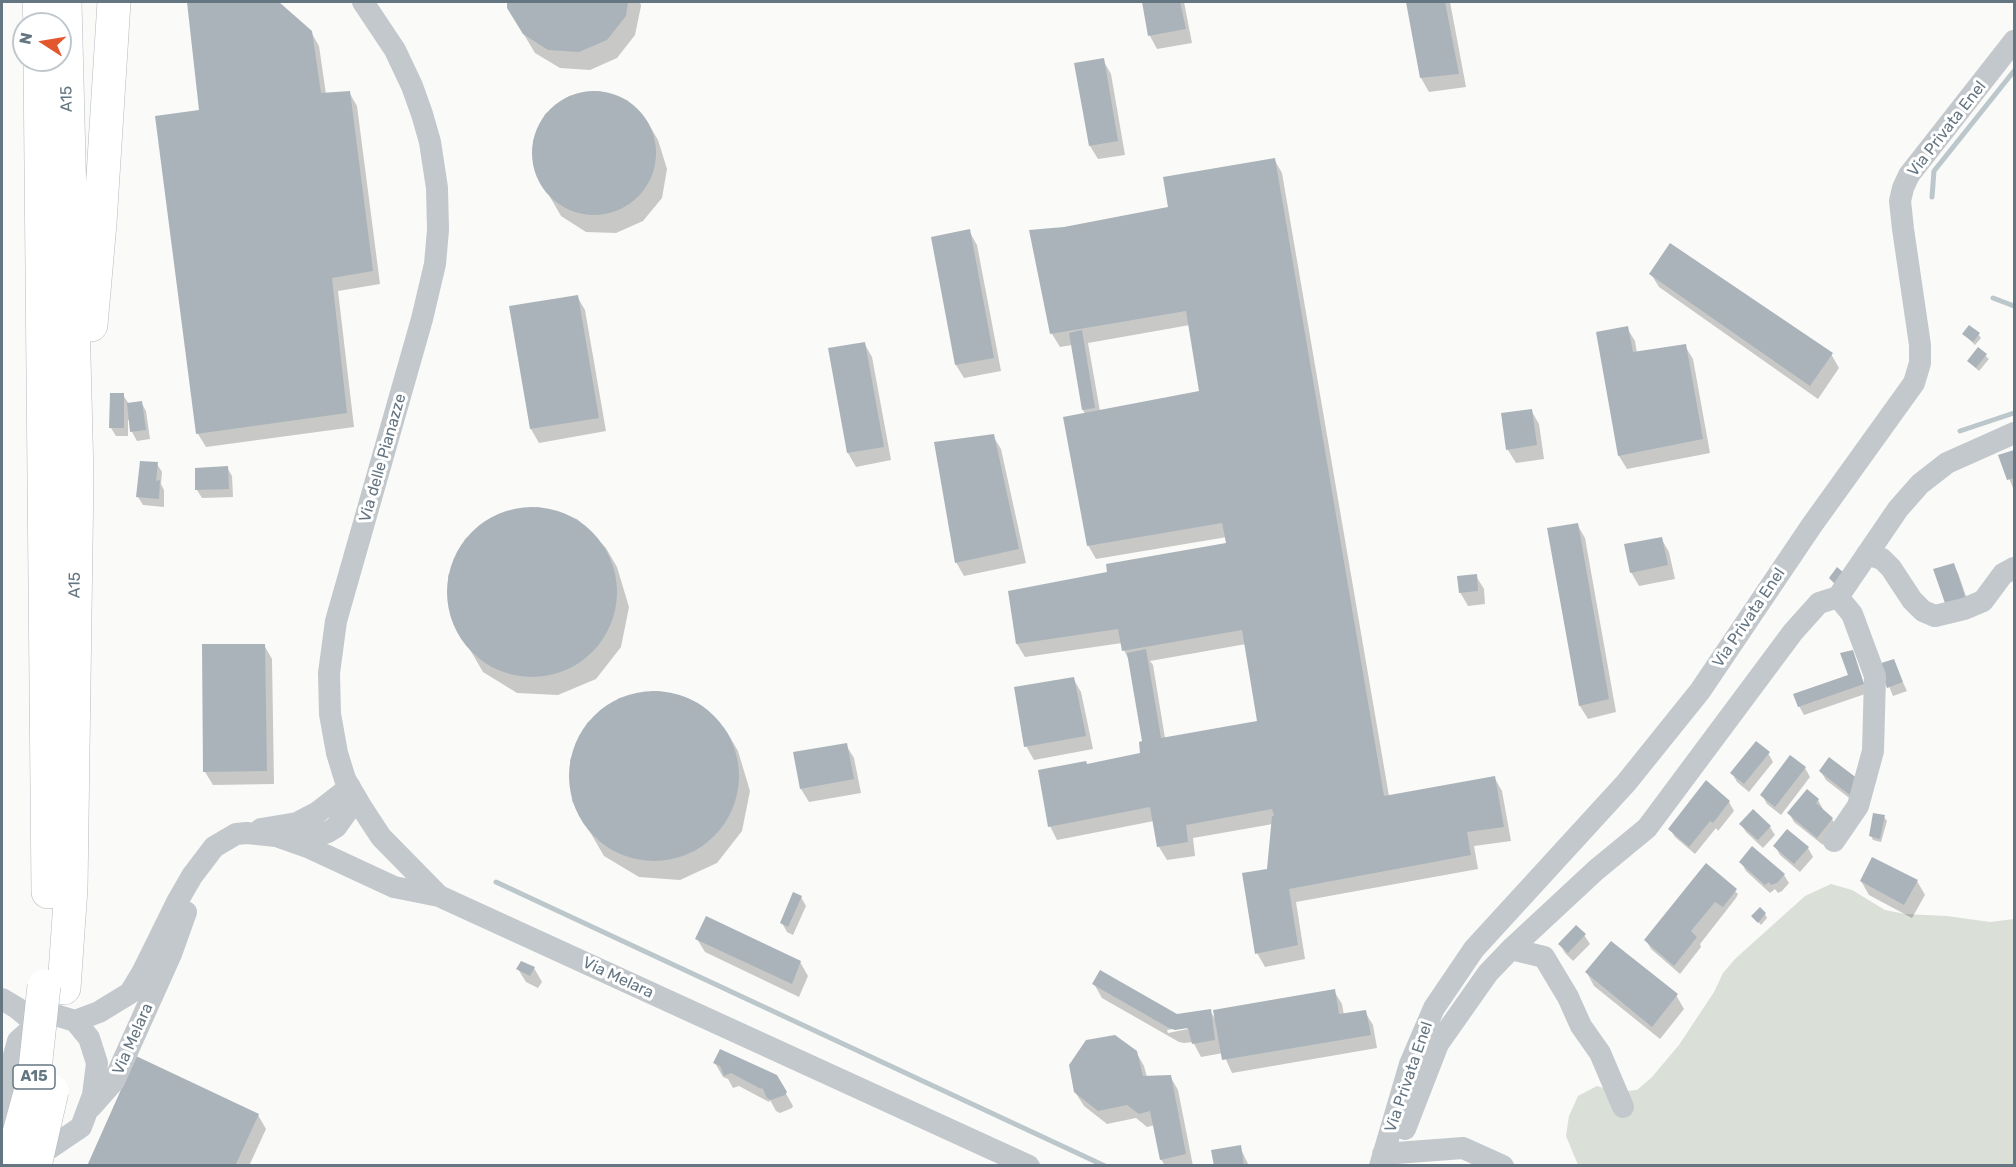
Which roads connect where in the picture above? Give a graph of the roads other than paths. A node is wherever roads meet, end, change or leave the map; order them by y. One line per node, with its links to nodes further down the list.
1 (65, 2): 7 (highway, A15)
2 (114, 2): 7 (highway)
3 (363, 2): 11 (street, Via delle Pianazze)
4 (2014, 41): 27 (street, Via Privata Enel)
5 (40, 72): 16 (highway, A15)
6 (2014, 434): 8 (street)
7 (77, 476): 16 (highway, A15)
8 (1867, 554): 9 (street); 10 (street)
9 (2014, 568)
10 (1838, 597): 14 (street); 18 (street)
11 (352, 791): 12 (street); 13 (street); 17 (street, Via delle Pianazze)
12 (247, 833): 13 (street, Via Melara); 15 (street, Via Melara)
13 (276, 836): 17 (street, Via Melara)
14 (1834, 841)
15 (206, 859): 21 (street, Via Melara); 25 (street, Via Melara)
16 (60, 888): 19 (highway, A15 / A15)
17 (440, 896): 30 (street, Via Melara)
18 (1511, 949): 24 (street); 27 (street)
19 (54, 987): 28 (highway, A15 / A15, bridge); 29 (highway, A15 / A15, bridge)
20 (2, 999): 22 (street)
21 (75, 1021): 22 (street); 25 (street)
22 (36, 1024): 23 (street)
23 (2, 1099)
24 (1623, 1107)
25 (87, 1110): 28 (street)
26 (5, 1124): 28 (street); 29 (street)
27 (1386, 1158): 31 (street)
28 (41, 1160)
29 (11, 1166)
30 (1029, 1166)
31 (1503, 1166)

